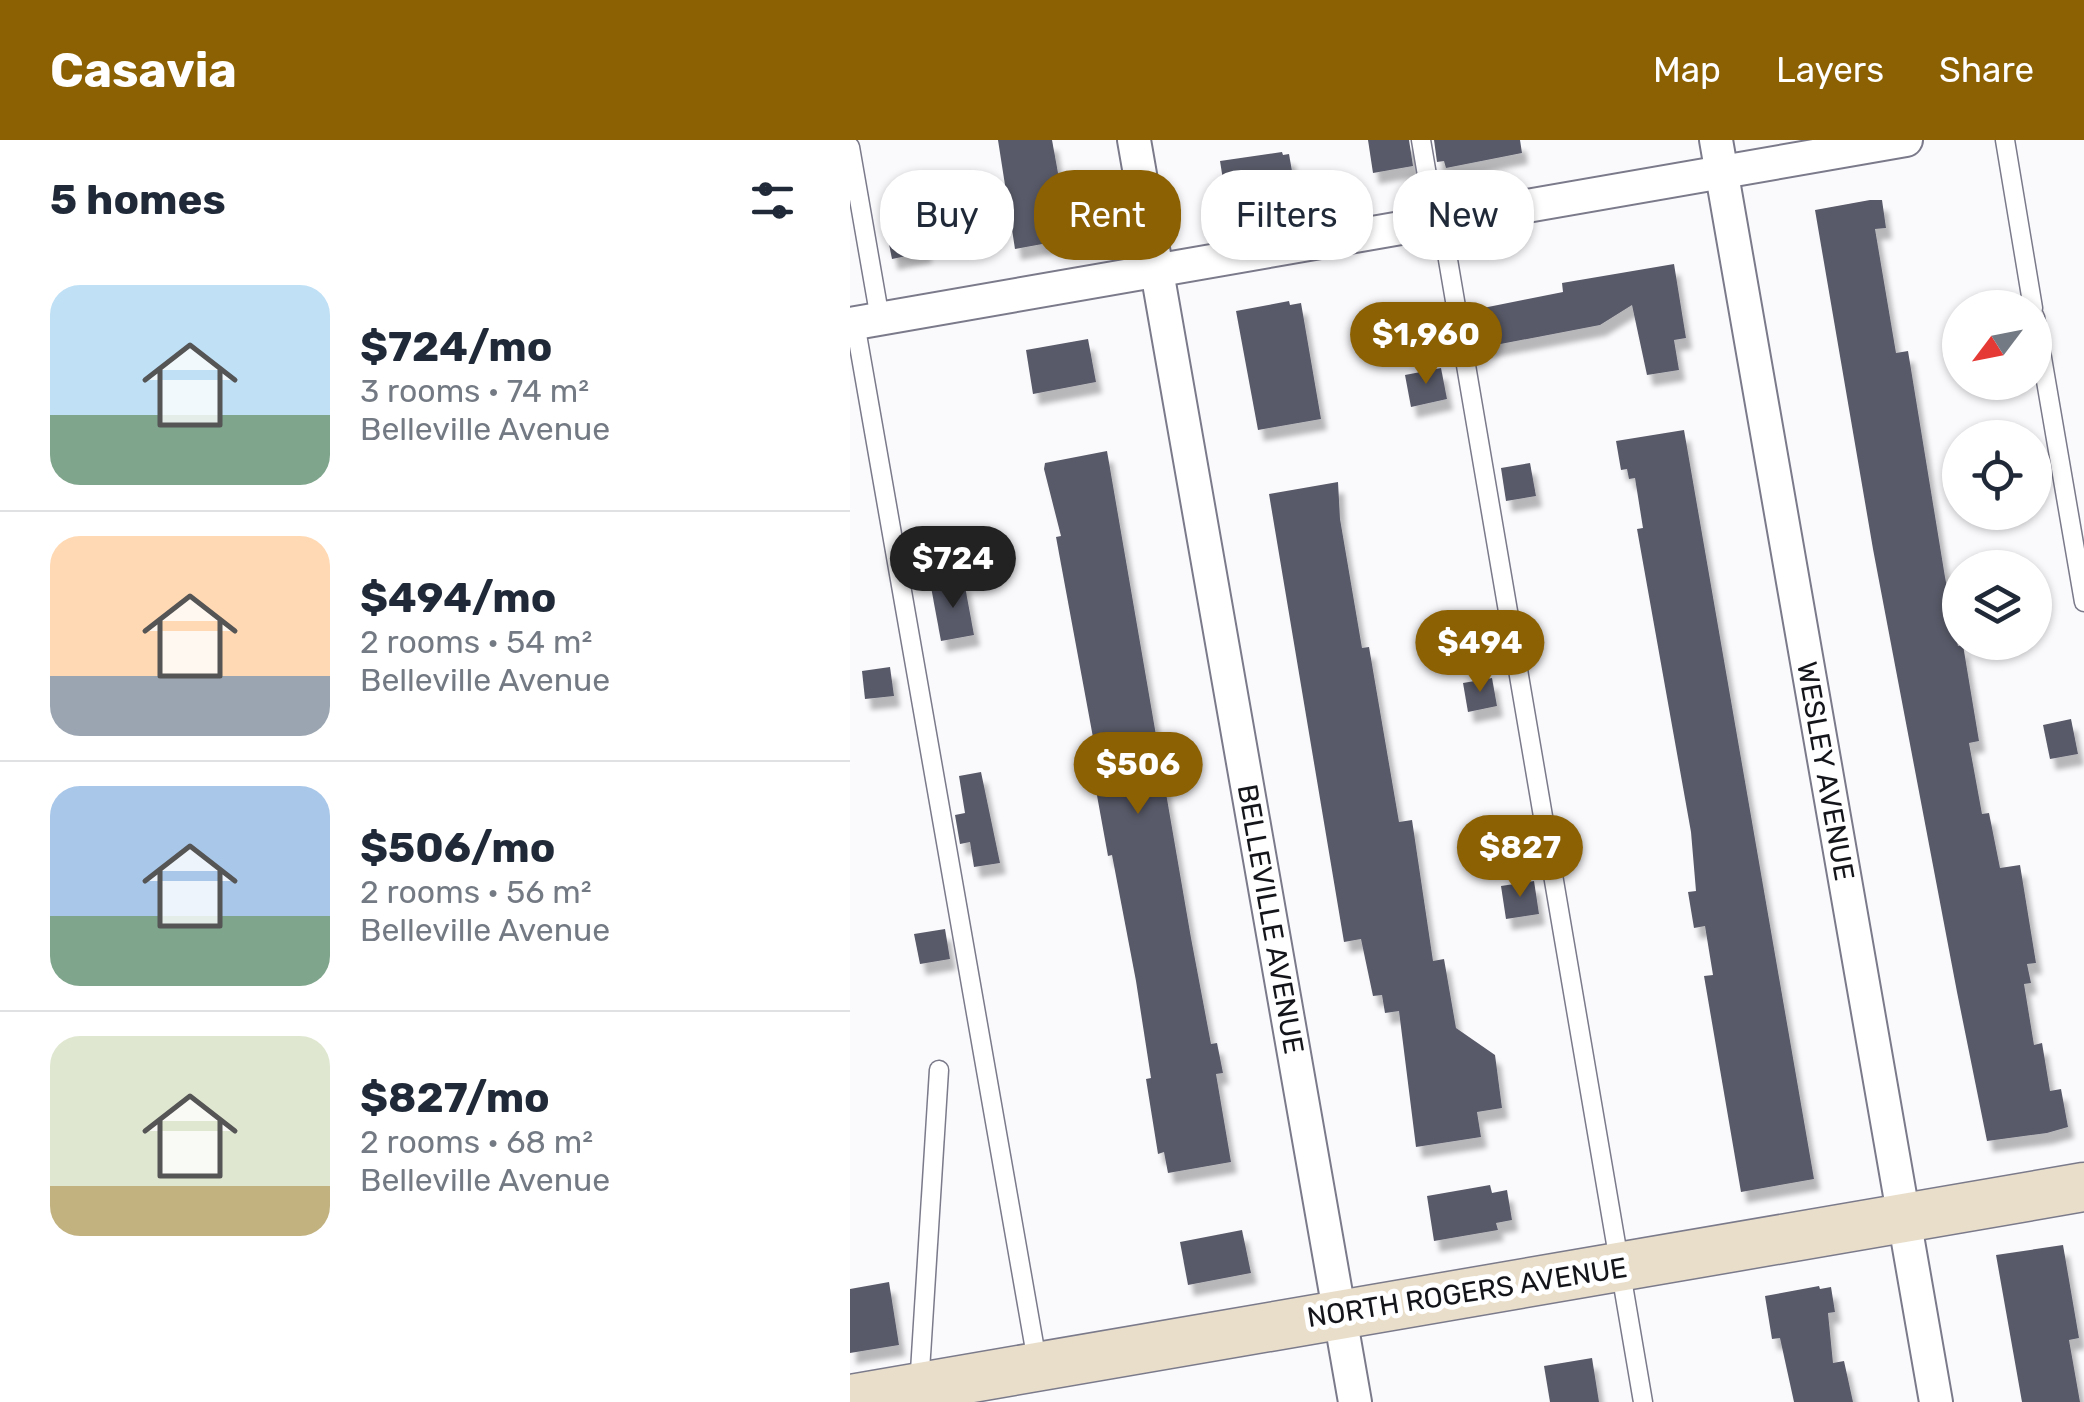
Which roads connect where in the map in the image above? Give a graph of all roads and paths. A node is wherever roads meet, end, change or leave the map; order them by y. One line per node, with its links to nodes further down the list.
1 (1134, 140): 11 (street, BELLEVILLE AVENUE)
2 (1421, 140): 7 (lane)
3 (1906, 140): 6 (street)
4 (2005, 140): 12 (lane)
5 (850, 147): 13 (lane)
6 (1719, 156): 8 (street); 18 (street, WESLEY AVENUE)
7 (1426, 170)
8 (1534, 199)
9 (1393, 229): 11 (street)
10 (1448, 260): 19 (lane)
11 (1157, 270): 13 (street); 20 (street, BELLEVILLE AVENUE)
12 (2031, 290)
13 (862, 322): 21 (lane)
14 (2049, 400): 15 (lane)
15 (2084, 602)
16 (939, 1070): 22 (lane)
17 (2084, 1188): 18 (street, NORTH ROGERS AVENUE)
18 (1904, 1219): 19 (street, NORTH ROGERS AVENUE); 26 (street, WESLEY AVENUE)
19 (1619, 1267): 20 (street, NORTH ROGERS AVENUE); 25 (lane)
20 (1340, 1313): 21 (street, NORTH ROGERS AVENUE); 24 (street, BELLEVILLE AVENUE)
21 (1038, 1368): 22 (street, NORTH ROGERS AVENUE)
22 (919, 1388): 23 (street, NORTH ROGERS AVENUE)
23 (850, 1399)
24 (1355, 1402)
25 (1643, 1402)
26 (1936, 1402)

